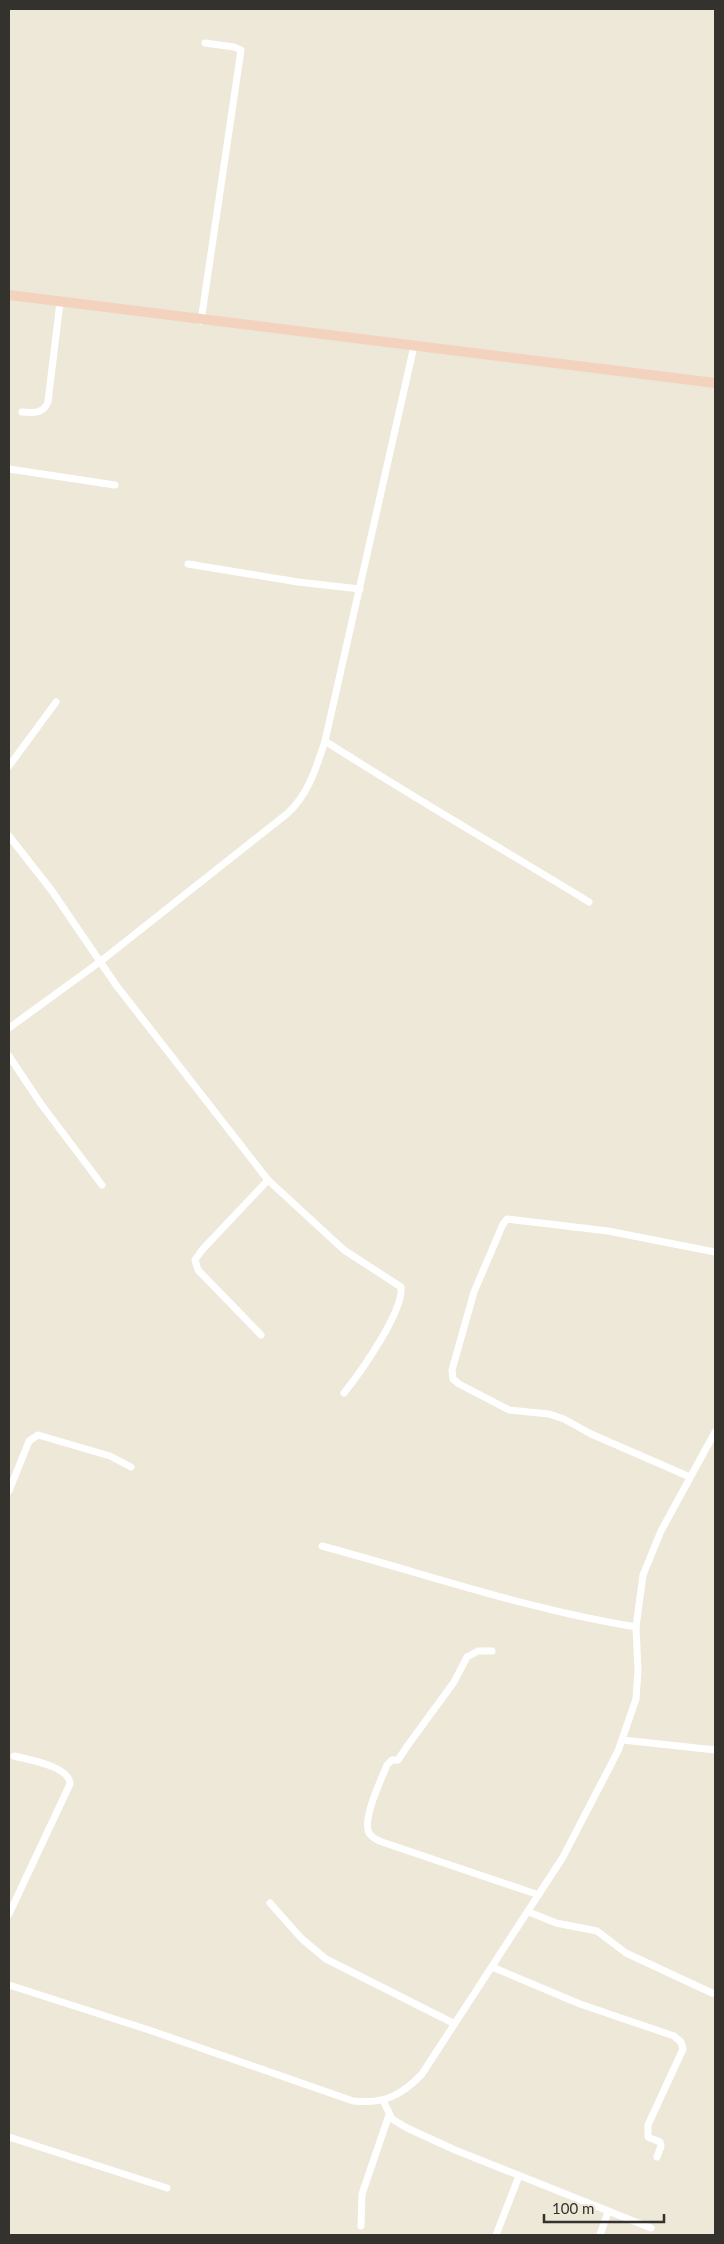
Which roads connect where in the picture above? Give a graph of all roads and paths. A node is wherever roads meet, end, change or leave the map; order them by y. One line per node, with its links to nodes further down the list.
1 (205, 44): 4 (street)
2 (9, 296): 3 (street)
3 (60, 302): 4 (street); 7 (street)
4 (201, 321): 5 (street)
5 (414, 346): 6 (street); 11 (street)
6 (715, 383)
7 (22, 412)
8 (9, 469): 9 (street)
9 (115, 485)
10 (188, 564): 11 (street)
11 (360, 589): 13 (street)
12 (56, 702): 14 (street)
13 (325, 741): 16 (street); 17 (street)
14 (9, 766)
15 (9, 836): 17 (street)
16 (589, 902)
17 (101, 961): 18 (street); 20 (street)
18 (9, 1028)
19 (9, 1056): 21 (street)
20 (268, 1180): 23 (street); 24 (street)
21 (102, 1185)
22 (715, 1252): 27 (street)
23 (262, 1335)
24 (344, 1393)
25 (715, 1432): 27 (street)
26 (131, 1467): 28 (street)
27 (690, 1477): 30 (street)
28 (9, 1491)
29 (322, 1546): 30 (street)
30 (636, 1627): 32 (street)
31 (492, 1651): 35 (street)
32 (623, 1740): 33 (street); 35 (street)
33 (715, 1750)
34 (14, 1756): 38 (street)
35 (539, 1896): 37 (street)
36 (270, 1903): 42 (street)
37 (529, 1912): 39 (street); 41 (street)
38 (9, 1914)
39 (492, 1967): 42 (street); 46 (street)
40 (9, 1985): 43 (street)
41 (712, 1993)
42 (453, 2023): 43 (street)
43 (384, 2100): 44 (street)
44 (389, 2115): 47 (street); 50 (street)
45 (9, 2137): 48 (street)
46 (657, 2157)
47 (519, 2176): 49 (street); 52 (street)
48 (167, 2188)
49 (608, 2212): 51 (street); 53 (street)
50 (361, 2226)
51 (651, 2228)
52 (496, 2235)
53 (600, 2235)

